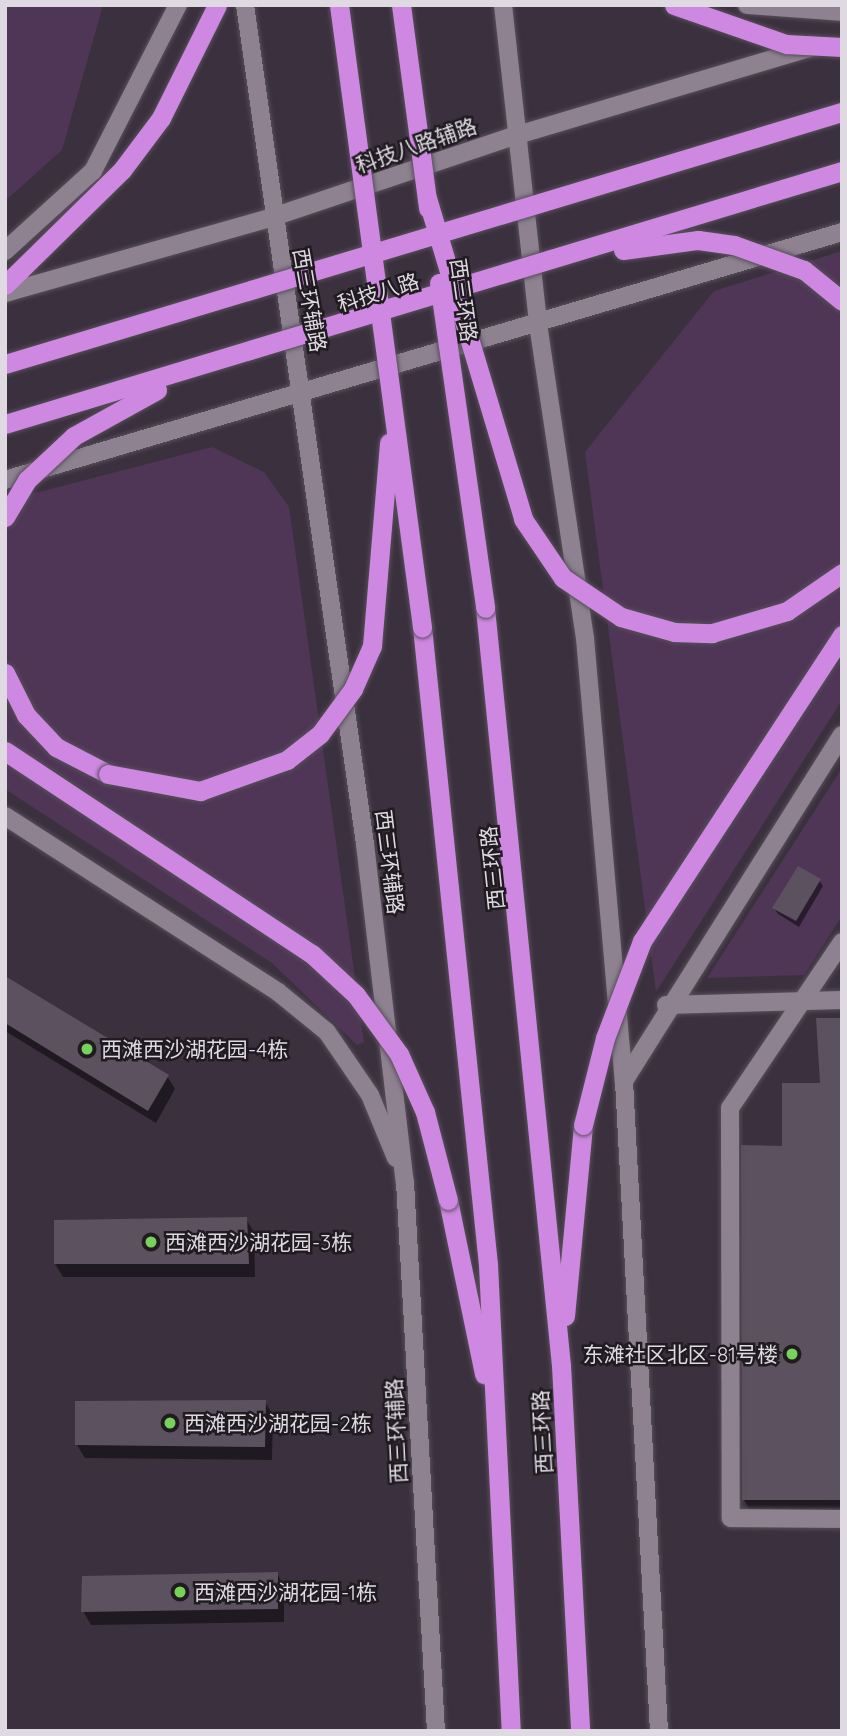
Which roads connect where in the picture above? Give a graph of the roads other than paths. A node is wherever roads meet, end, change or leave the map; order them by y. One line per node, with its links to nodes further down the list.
1 (178, 5): 18 (main road)
2 (217, 5): 20 (highway)
3 (245, 5): 16 (main road, 西三环辅路)
4 (339, 5): 27 (highway, bridge)
5 (401, 5): 15 (highway, 西三环路, bridge)
6 (503, 5): 13 (main road)
7 (674, 5): 11 (highway, bridge)
8 (747, 5): 9 (main road)
9 (842, 12)
10 (842, 38): 13 (main road, 科技八路辅路)
11 (842, 47)
12 (842, 112): 24 (highway, 科技八路, bridge)
13 (514, 136): 16 (main road, 科技八路辅路); 23 (main road)
14 (842, 171): 19 (highway, 科技八路, bridge)
15 (427, 198): 31 (highway, bridge); 43 (highway, 西三环路, bridge)
16 (273, 217): 21 (main road, 科技八路辅路); 26 (main road, 西三环辅路)
17 (842, 232): 23 (main road)
18 (5, 251)
19 (567, 258): 22 (highway, bridge); 25 (highway, 科技八路, bridge)
20 (5, 285)
21 (5, 293)
22 (842, 301)
23 (538, 324): 26 (main road); 41 (main road)
24 (5, 364)
25 (186, 374): 28 (highway, 科技八路, bridge); 30 (highway, bridge)
26 (302, 394): 29 (main road); 42 (main road, 西三环辅路)
27 (391, 400): 33 (highway, bridge); 44 (highway, bridge)
28 (5, 424)
29 (5, 480)
30 (5, 517)
31 (842, 573)
32 (842, 635): 43 (highway, bridge)
33 (5, 673)
34 (842, 735): 40 (main road)
35 (5, 751): 44 (highway, bridge)
36 (5, 816): 42 (main road)
37 (842, 942): 39 (main road)
38 (842, 1000): 39 (main road)
39 (804, 1001): 40 (main road); 45 (main road)
40 (666, 1005): 41 (main road)
41 (624, 1081): 49 (main road)
42 (405, 1182): 46 (main road, 西三环辅路)
43 (561, 1365): 48 (highway, 西三环路)
44 (497, 1440): 47 (highway)
45 (842, 1518)
46 (436, 1731)
47 (511, 1731)
48 (580, 1731)
49 (659, 1731)

